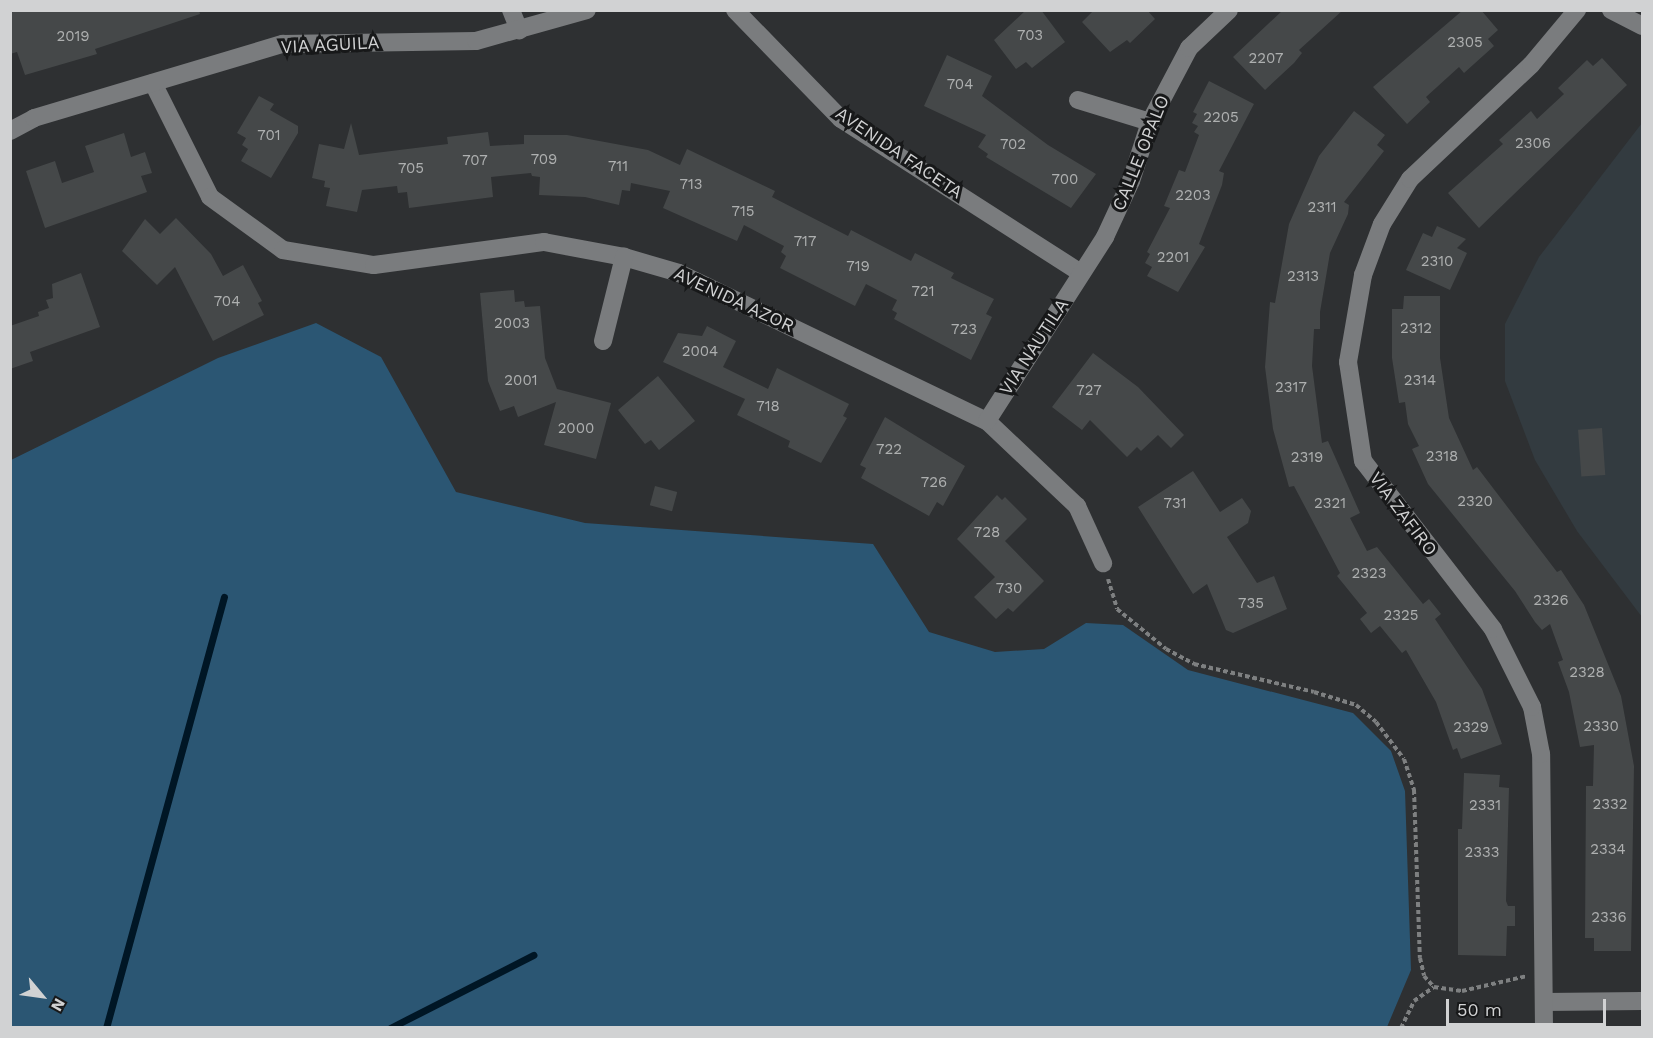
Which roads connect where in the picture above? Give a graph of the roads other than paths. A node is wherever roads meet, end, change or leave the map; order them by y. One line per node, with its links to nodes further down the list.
1 (511, 10): 8 (street)
2 (587, 10): 8 (street, VIA AGUILA)
3 (735, 10): 14 (street, AVENIDA FACETA)
4 (1229, 10): 11 (street, CALLE OPALO)
5 (1577, 10): 19 (street, VIA ZAFIRO)
6 (1611, 10): 7 (street)
7 (1642, 26)
8 (519, 30): 9 (street, VIA AGUILA)
9 (153, 83): 12 (street, VIA AGUILA); 13 (street, AVENIDA AZOR)
10 (1078, 100): 11 (street)
11 (1150, 122): 14 (street, CALLE OPALO)
12 (10, 130)
13 (624, 257): 15 (street); 16 (street, AVENIDA AZOR)
14 (1081, 273): 16 (street, VIA NAUTILA)
15 (603, 341)
16 (987, 421): 17 (street, AVENIDA AZOR)
17 (1102, 563)
18 (1642, 1001): 19 (street)
19 (1545, 1002): 20 (street, VIA ZAFIRO)
20 (1544, 1028)

